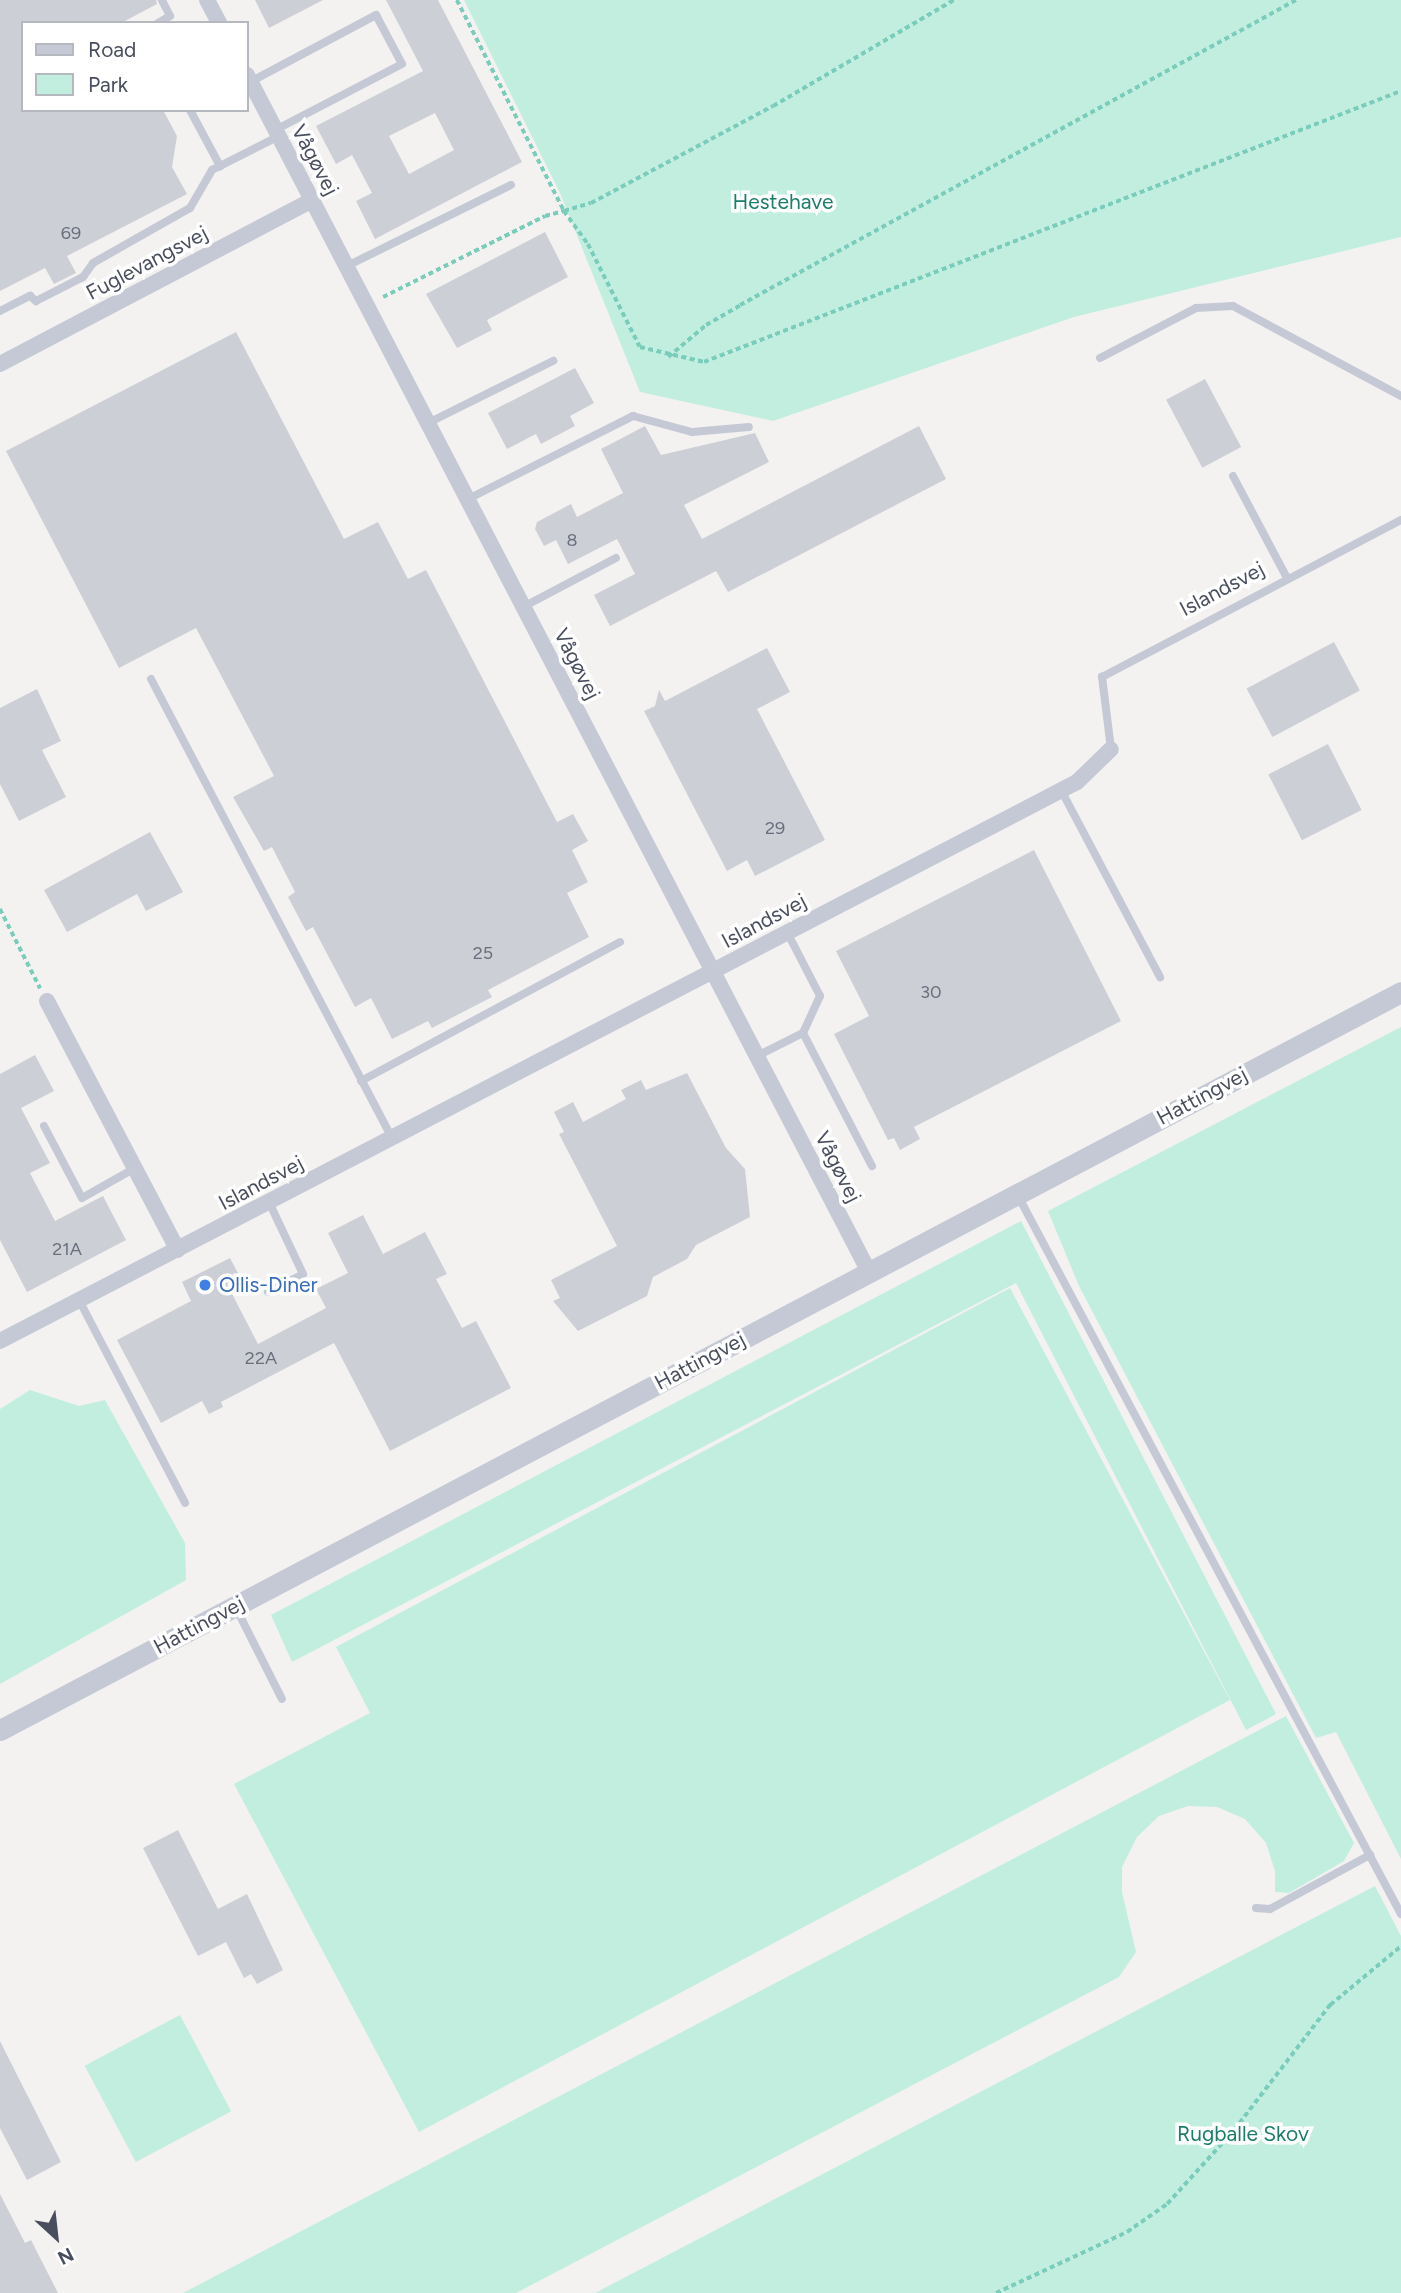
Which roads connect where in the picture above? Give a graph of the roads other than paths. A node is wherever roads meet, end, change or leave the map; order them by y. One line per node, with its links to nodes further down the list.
1 (162, 0): 3 (lane)
2 (207, 0): 4 (street)
3 (161, 21)
4 (218, 21)
5 (248, 79): 7 (street, Vågøvej); 7 (lane)
6 (191, 112): 8 (lane)
7 (277, 133): 8 (lane); 10 (street, Vågøvej)
8 (220, 166): 12 (lane)
9 (511, 186): 11 (lane)
10 (313, 200): 11 (street, Vågøvej); 15 (street, Fuglevangsvej)
11 (346, 266): 17 (street, Vågøvej)
12 (0, 311)
13 (1100, 358): 16 (lane)
14 (553, 361): 17 (lane)
15 (0, 364)
16 (1401, 396)
17 (428, 423): 20 (street, Vågøvej)
18 (749, 427): 20 (lane)
19 (1233, 476): 23 (lane, Islandsvej)
20 (468, 499): 24 (street, Vågøvej)
21 (1401, 520): 23 (lane, Islandsvej)
22 (616, 558): 24 (lane)
23 (1287, 578): 26 (lane, Islandsvej)
24 (523, 607): 30 (street, Vågøvej)
25 (151, 679): 36 (lane)
26 (1111, 749): 27 (street, Islandsvej)
27 (1061, 790): 28 (street, Islandsvej); 31 (lane)
28 (787, 932): 30 (street, Islandsvej); 34 (lane)
29 (620, 942): 36 (lane)
30 (713, 971): 35 (street, Vågøvej); 38 (street, Islandsvej)
31 (1160, 977)
32 (1401, 992): 41 (street, Hattingvej)
33 (47, 1001): 40 (street)
34 (803, 1033): 35 (lane); 39 (lane)
35 (757, 1056): 44 (street, Vågøvej)
36 (361, 1081): 38 (lane)
37 (44, 1126): 40 (lane)
38 (392, 1138): 42 (street, Islandsvej)
39 (872, 1167)
40 (135, 1168): 43 (street)
41 (1017, 1194): 44 (street, Hattingvej); 52 (lane)
42 (269, 1202): 43 (street, Islandsvej); 45 (lane)
43 (178, 1250): 46 (street, Islandsvej)
44 (869, 1272): 49 (street, Hattingvej)
45 (268, 1292)
46 (79, 1300): 47 (street, Islandsvej); 48 (lane)
47 (0, 1341)
48 (185, 1503)
49 (235, 1606): 50 (lane); 51 (street, Hattingvej)
50 (282, 1699)
51 (0, 1730)
52 (1370, 1855): 53 (lane); 54 (lane)
53 (1256, 1908)
54 (1401, 1914)

